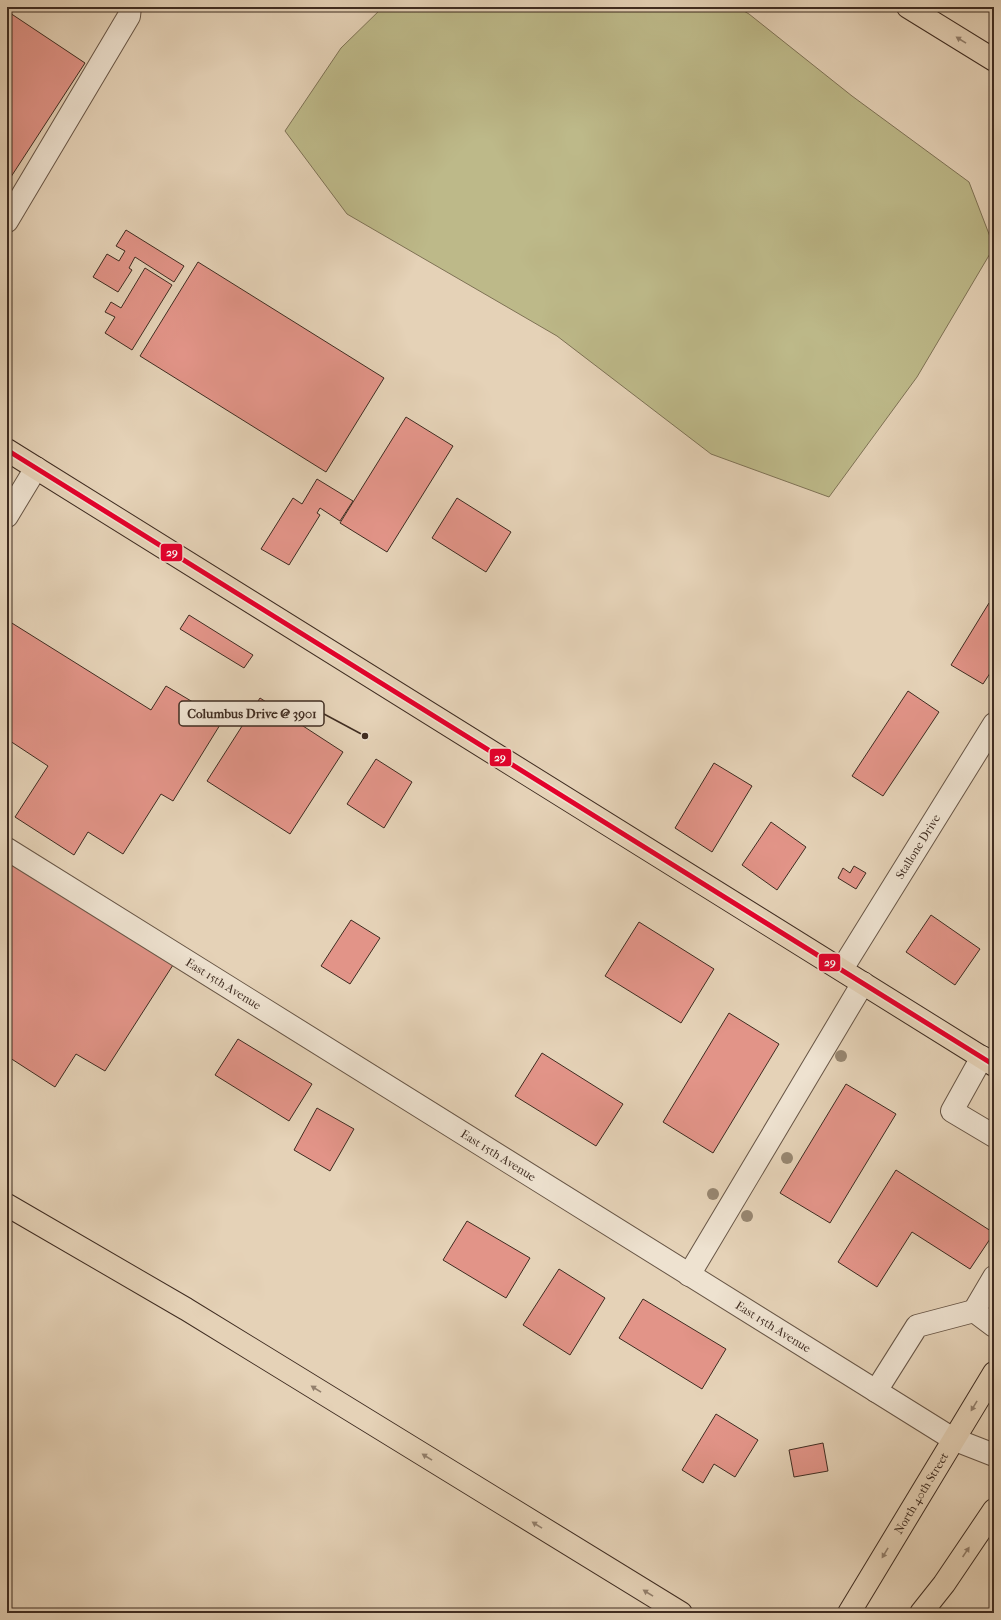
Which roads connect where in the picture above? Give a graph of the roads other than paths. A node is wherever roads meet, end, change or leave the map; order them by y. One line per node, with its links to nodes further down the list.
1 (130, 7): 4 (street)
2 (908, 7): 3 (main road, one-way to 2)
3 (994, 60)
4 (7, 221)
5 (7, 450): 6 (main road)
6 (36, 468): 7 (street); 10 (main road)
7 (7, 516)
8 (994, 724): 10 (street, Stallone Drive)
9 (7, 849): 15 (street, East 15th Avenue)
10 (842, 969): 11 (main road)
11 (863, 983): 12 (main road); 15 (street)
12 (988, 1061): 13 (street)
13 (994, 1136)
14 (7, 1205): 24 (main road, one-way to 14)
15 (689, 1274): 20 (street, East 15th Avenue)
16 (994, 1277): 17 (street)
17 (974, 1311): 18 (street); 20 (street)
18 (994, 1326)
19 (994, 1373): 21 (main road, North 40th Street, one-way to 21)
20 (876, 1391): 21 (street, East 15th Avenue)
21 (953, 1440): 22 (street, East 15th Avenue); 25 (main road, North 40th Street, one-way to 25)
22 (994, 1455)
23 (994, 1510): 26 (main road, one-way to 23)
24 (681, 1613)
25 (849, 1613)
26 (921, 1613)

